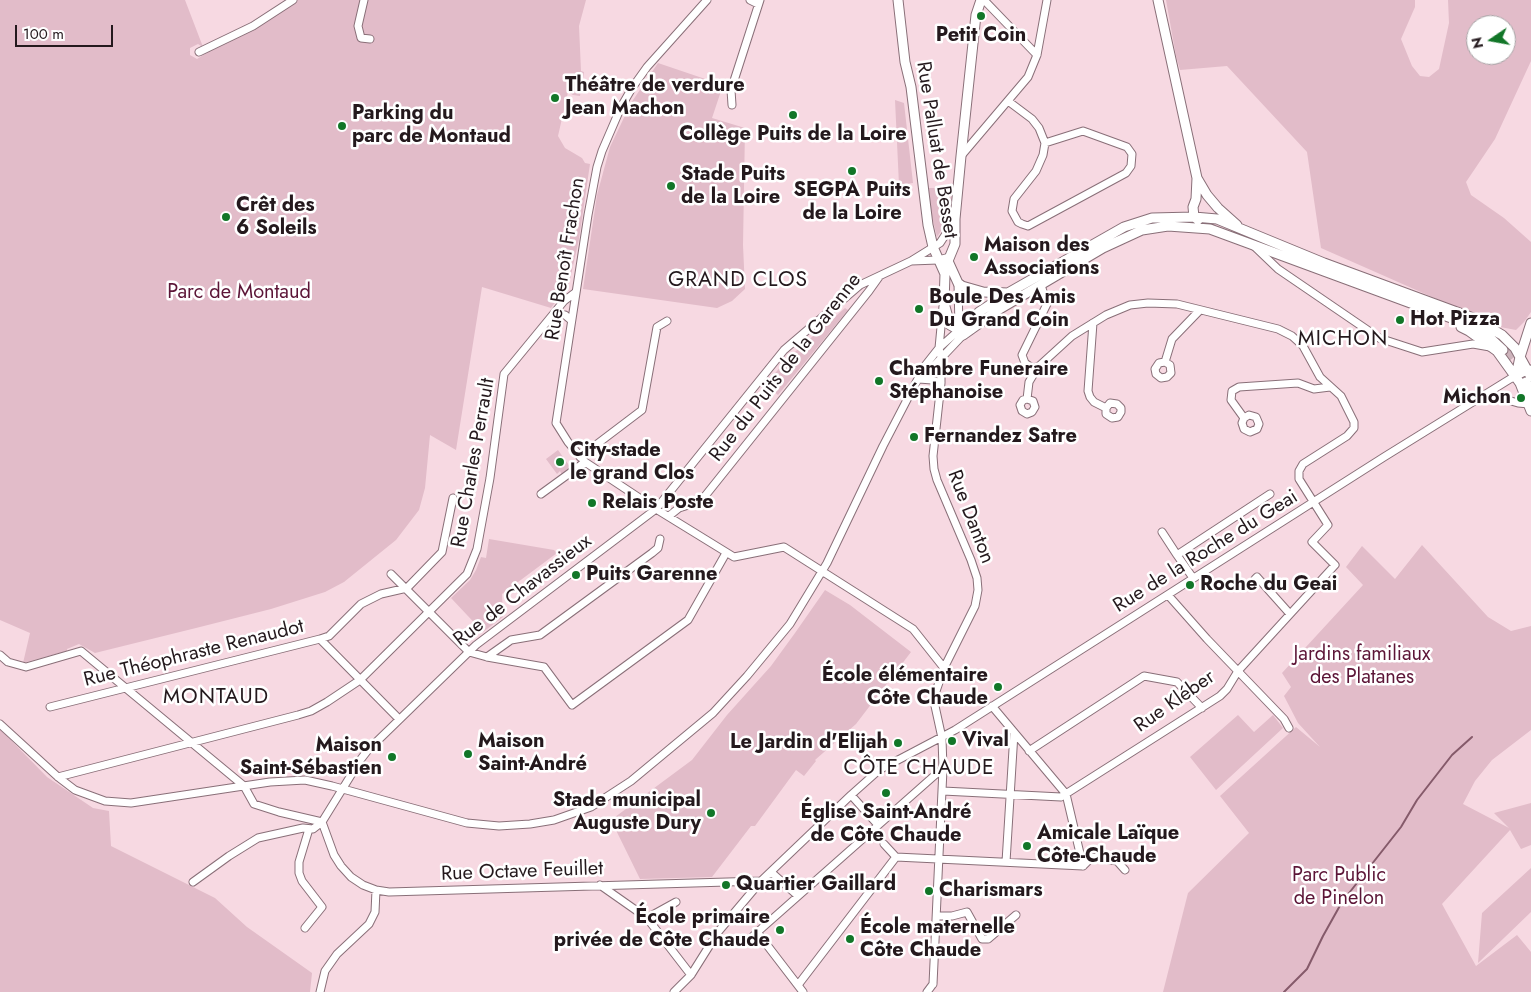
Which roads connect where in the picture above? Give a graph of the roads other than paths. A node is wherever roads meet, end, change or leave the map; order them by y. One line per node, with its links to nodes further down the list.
1 (293, 0): 13 (street)
2 (364, 0): 12 (street)
3 (707, 0): 35 (street, Rue Benoît Frachon)
4 (750, 0): 10 (street)
5 (898, 0): 24 (main road, Rue Palluat de Besset)
6 (976, 0): 11 (street)
7 (982, 0): 11 (main road); 14 (street)
8 (1047, 0): 14 (street)
9 (1158, 0): 19 (main road)
10 (759, 2): 16 (street)
11 (976, 15): 18 (main road)
12 (370, 39)
13 (198, 52)
14 (1037, 55): 15 (street)
15 (1008, 101): 17 (street); 18 (street)
16 (732, 105)
17 (1045, 144): 17 (street)
18 (961, 156): 21 (main road)
19 (1197, 178): 20 (main road); 23 (main road)
20 (1194, 212): 22 (main road); 23 (main road); 36 (main road)
21 (955, 219): 24 (street, Rue de Chavassieux); 26 (main road)
22 (1210, 229): 25 (main road); 33 (main road)
23 (1244, 230): 34 (main road)
24 (933, 247): 28 (main road, Rue Palluat de Besset); 29 (street, Rue de Chavassieux)
25 (1255, 247): 27 (main road); 30 (street)
26 (950, 256): 28 (street, Rue de Chavassieux); 32 (main road)
27 (1286, 258): 30 (street); 37 (main road)
28 (938, 260): 29 (street, Rue de Chavassieux); 38 (main road, Rue Palluat de Besset)
29 (911, 261): 31 (street, Rue de Chavassieux)
30 (1278, 269): 48 (street)
31 (880, 274): 70 (street, Rue de Chavassieux); 71 (street, Rue du Puits de la Garenne)
32 (958, 283): 36 (main road); 46 (street)
33 (1041, 285): 46 (main road); 53 (street)
34 (1400, 291): 45 (main road); 50 (main road)
35 (576, 292): 40 (street, Rue Charles Perrault); 41 (street, Rue Benoît Frachon)
36 (1008, 293): 46 (main road)
37 (1380, 294): 45 (main road); 48 (main road)
38 (944, 303): 46 (main road); 47 (street)
39 (1200, 310): 43 (street); 52 (street); 58 (street)
40 (554, 314): 41 (street); 82 (street, Rue Charles Perrault)
41 (571, 320): 65 (street, Rue Benoît Frachon)
42 (667, 321): 65 (street)
43 (1093, 323): 53 (street); 63 (street)
44 (1531, 323): 50 (main road)
45 (1473, 326): 49 (main road)
46 (961, 333): 47 (street); 51 (street)
47 (939, 348): 51 (street, Rue Danton); 56 (street)
48 (1492, 348): 55 (main road)
49 (1506, 352)
50 (1520, 357): 54 (main road); 55 (main road)
51 (941, 358): 56 (street); 57 (street, Rue Danton)
52 (1165, 362)
53 (1038, 367): 61 (street)
54 (1529, 374): 55 (street, Rue de la Roche du Geai); 60 (main road)
55 (1516, 376): 59 (street, Rue de la Roche du Geai); 62 (main road)
56 (918, 379): 57 (street); 76 (street)
57 (941, 383): 88 (street, Rue Danton)
58 (1330, 386): 64 (street); 69 (street)
59 (1487, 394): 62 (street); 69 (street, Rue de la Roche du Geai)
60 (1531, 394)
61 (1027, 399)
62 (1530, 407)
63 (1106, 408)
64 (1244, 418)
65 (583, 460): 66 (street); 70 (street, Rue Benoît Frachon)
66 (541, 494)
67 (1270, 494): 75 (street)
68 (453, 498): 80 (street)
69 (1313, 503): 78 (street, Rue de la Roche du Geai); 83 (street, Rue Kléber)
70 (656, 509): 71 (street, Rue Benoît Frachon); 85 (street, Rue de Chavassieux)
71 (669, 516): 74 (street, Rue Benoît Frachon)
72 (1162, 532): 75 (street)
73 (660, 540): 87 (street)
74 (726, 553): 76 (street); 87 (street)
75 (1178, 555): 78 (street)
76 (823, 570): 88 (street); 105 (street)
77 (392, 574): 80 (street)
78 (1193, 578): 81 (street, Rue de la Roche du Geai)
79 (1255, 579): 83 (street)
80 (407, 588): 82 (street); 84 (street)
81 (1168, 595): 89 (street); 92 (street, Rue de la Roche du Geai)
82 (430, 612): 85 (street); 90 (street, Rue Charles Perrault)
83 (1290, 614): 89 (street, Rue Kléber)
84 (320, 639): 90 (street, Rue Théophraste Renaudot); 91 (street, Rue Théophraste Renaudot)
85 (469, 652): 87 (street); 95 (street, Rue de Chavassieux)
86 (0, 655): 91 (street)
87 (487, 657)
88 (944, 668): 99 (street, Rue Danton)
89 (1238, 670): 94 (street, Rue Kléber); 97 (street)
90 (360, 680): 95 (street, Rue Théophraste Renaudot); 100 (street, Rue Charles Perrault)
91 (125, 687): 93 (street, Rue Théophraste Renaudot); 100 (street)
92 (992, 706): 98 (street); 99 (street, Rue de la Roche du Geai)
93 (50, 707)
94 (1202, 708): 101 (street); 107 (street, Rue Kléber)
95 (399, 719): 105 (street, Rue de Chavassieux)
96 (0, 724): 103 (street)
97 (1289, 728)
98 (1014, 733): 101 (street); 109 (street)
99 (942, 738): 102 (street, Rue Danton); 108 (street, Rue de la Roche du Geai)
100 (193, 742): 103 (street, Rue Charles Perrault); 104 (street)
101 (1029, 751): 107 (street)
102 (944, 769): 106 (street, Rue Danton); 111 (street)
103 (58, 777): 104 (street)
104 (244, 786): 105 (street); 110 (street)
105 (342, 789): 110 (street, Rue de Chavassieux)
106 (943, 791): 109 (street, Rue Kléber); 115 (street, Rue Danton)
107 (1066, 794): 109 (street, Rue Kléber); 117 (street)
108 (850, 795): 111 (street); 119 (street, Rue de la Roche du Geai)
109 (1010, 795): 116 (street)
110 (322, 822): 112 (street); 123 (street, Rue Octave Feuillet)
111 (878, 825): 124 (street)
112 (310, 829): 121 (street); 129 (street)
113 (884, 844): 114 (street)
114 (896, 857): 115 (street); 132 (street)
115 (940, 860): 116 (street); 127 (street, Rue Danton)
116 (1006, 862): 117 (street)
117 (1083, 866): 118 (street)
118 (1125, 870)
119 (771, 872): 120 (street, Rue de la Roche du Geai); 124 (street)
120 (761, 881): 122 (street, Rue Octave Feuillet); 130 (street, Rue de la Roche du Geai)
121 (193, 882)
122 (600, 886): 123 (street, Rue Octave Feuillet); 128 (street)
123 (376, 890): 133 (street)
124 (798, 896): 132 (street)
125 (676, 902): 128 (street)
126 (1016, 915): 127 (street)
127 (937, 916): 131 (street, Rue Danton)
128 (647, 918): 130 (street)
129 (305, 928)
130 (691, 975): 134 (street, Rue de la Roche du Geai)
131 (933, 984): 136 (street); 137 (street)
132 (798, 985): 135 (street)
133 (320, 992)
134 (674, 992)
135 (803, 992)
136 (927, 992)
137 (939, 992)

